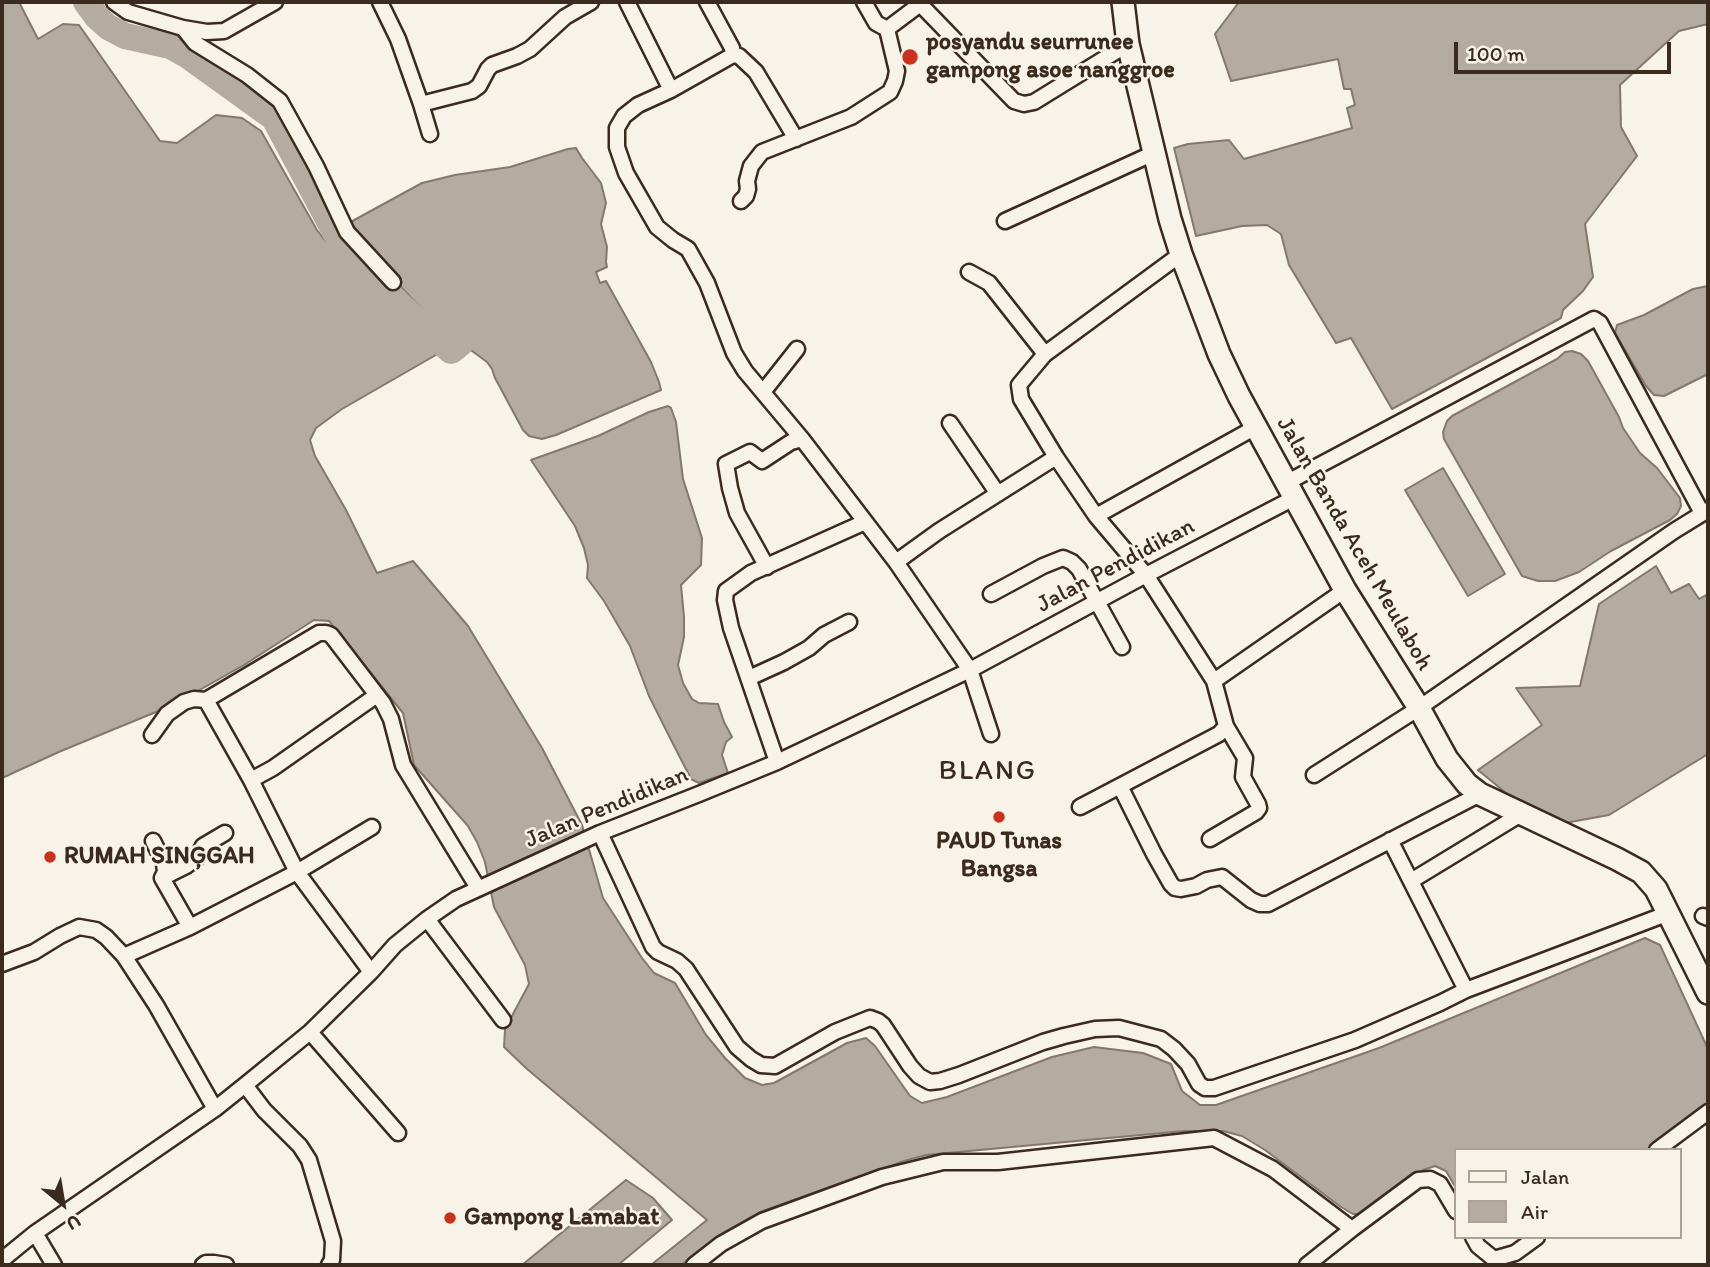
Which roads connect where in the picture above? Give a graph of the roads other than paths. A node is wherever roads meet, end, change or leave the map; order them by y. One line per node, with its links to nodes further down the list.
1 (114, 2): 10 (street)
2 (275, 2): 10 (street)
3 (380, 2): 15 (street)
4 (591, 2): 15 (street)
5 (627, 2): 14 (street)
6 (707, 2): 13 (street)
7 (864, 2): 11 (street)
8 (1123, 2): 12 (highway, Jalan Banda Aceh Meulaboh)
9 (922, 3): 11 (street); 12 (street)
10 (183, 28): 23 (street)
11 (887, 29): 17 (street)
12 (1128, 44): 18 (highway, Jalan Banda Aceh Meulaboh)
13 (733, 55): 14 (street); 17 (street)
14 (671, 90): 26 (street)
15 (421, 104): 16 (street)
16 (430, 134)
17 (796, 139): 19 (street)
18 (1154, 153): 20 (street); 21 (highway, Jalan Banda Aceh Meulaboh)
19 (741, 201)
20 (1005, 221)
21 (1181, 254): 25 (street); 28 (highway, Jalan Banda Aceh Meulaboh)
22 (969, 272): 25 (street)
23 (393, 282)
24 (797, 349): 26 (street)
25 (1045, 354): 30 (street)
26 (763, 393): 29 (street)
27 (950, 424): 32 (street)
28 (1256, 428): 31 (highway, Jalan Banda Aceh Meulaboh); 34 (street)
29 (802, 439): 35 (street); 37 (street)
30 (1056, 457): 32 (street); 34 (street)
31 (1290, 490): 33 (street, Jalan Pendidikan); 38 (street, Jalan Pendidikan); 39 (highway, Jalan Banda Aceh Meulaboh)
32 (998, 494): 36 (street)
33 (1705, 511): 49 (street)
34 (1096, 516): 38 (street)
35 (865, 522): 36 (street); 37 (street)
36 (896, 562): 44 (street)
37 (767, 567): 45 (street)
38 (1146, 575): 41 (street, Jalan Pendidikan); 46 (street)
39 (1345, 590): 46 (street); 49 (highway, Jalan Banda Aceh Meulaboh)
40 (991, 594): 41 (street)
41 (1097, 601): 43 (street); 44 (street, Jalan Pendidikan)
42 (849, 622): 45 (street)
43 (1122, 647)
44 (970, 670): 51 (street); 53 (street, Jalan Pendidikan)
45 (749, 678): 53 (street)
46 (1214, 681): 50 (street)
47 (377, 695): 48 (street); 55 (street); 69 (street)
48 (206, 700): 52 (street); 55 (street)
49 (1419, 708): 54 (street); 57 (highway, Jalan Banda Aceh Meulaboh)
50 (1226, 726): 56 (street); 63 (street)
51 (991, 734)
52 (152, 735)
53 (777, 762): 62 (street, Jalan Pendidikan)
54 (1314, 775)
55 (251, 780): 66 (street)
56 (1120, 786): 58 (street); 64 (street)
57 (1480, 793): 59 (highway, Jalan Banda Aceh Meulaboh); 64 (street)
58 (1080, 807)
59 (1521, 814): 68 (street); 70 (highway, Jalan Banda Aceh Meulaboh)
60 (372, 827): 66 (street)
61 (225, 832): 67 (street)
62 (597, 835): 69 (street, Jalan Pendidikan); 77 (street)
63 (1210, 839)
64 (1390, 839): 68 (street)
65 (153, 841): 67 (street)
66 (297, 872): 72 (street); 75 (street)
67 (162, 878): 72 (street)
68 (1411, 881): 77 (street)
69 (479, 887): 71 (street, Jalan Pendidikan)
70 (1669, 913): 76 (highway, Jalan Banda Aceh Meulaboh); 77 (street)
71 (427, 919): 75 (street, Jalan Pendidikan); 78 (street)
72 (190, 927): 73 (street)
73 (124, 956): 74 (street); 81 (street)
74 (2, 964)
75 (372, 972): 79 (street, Jalan Pendidikan)
76 (1706, 983)
77 (1466, 990)
78 (503, 1020)
79 (310, 1031): 80 (street, Jalan Pendidikan); 83 (street)
80 (245, 1085): 81 (street, Jalan Pendidikan); 94 (street)
81 (215, 1109): 87 (street, Jalan Pendidikan)
82 (1708, 1112): 84 (street)
83 (397, 1133)
84 (1660, 1148)
85 (1454, 1207): 86 (street)
86 (1352, 1229): 95 (street); 96 (street)
87 (35, 1233): 90 (street, Jalan Pendidikan); 91 (street)
88 (1474, 1239): 89 (street)
89 (1534, 1239)
90 (2, 1260)
91 (54, 1265)
92 (203, 1265): 93 (street)
93 (226, 1265)
94 (329, 1265)
95 (694, 1265)
96 (1307, 1265)

